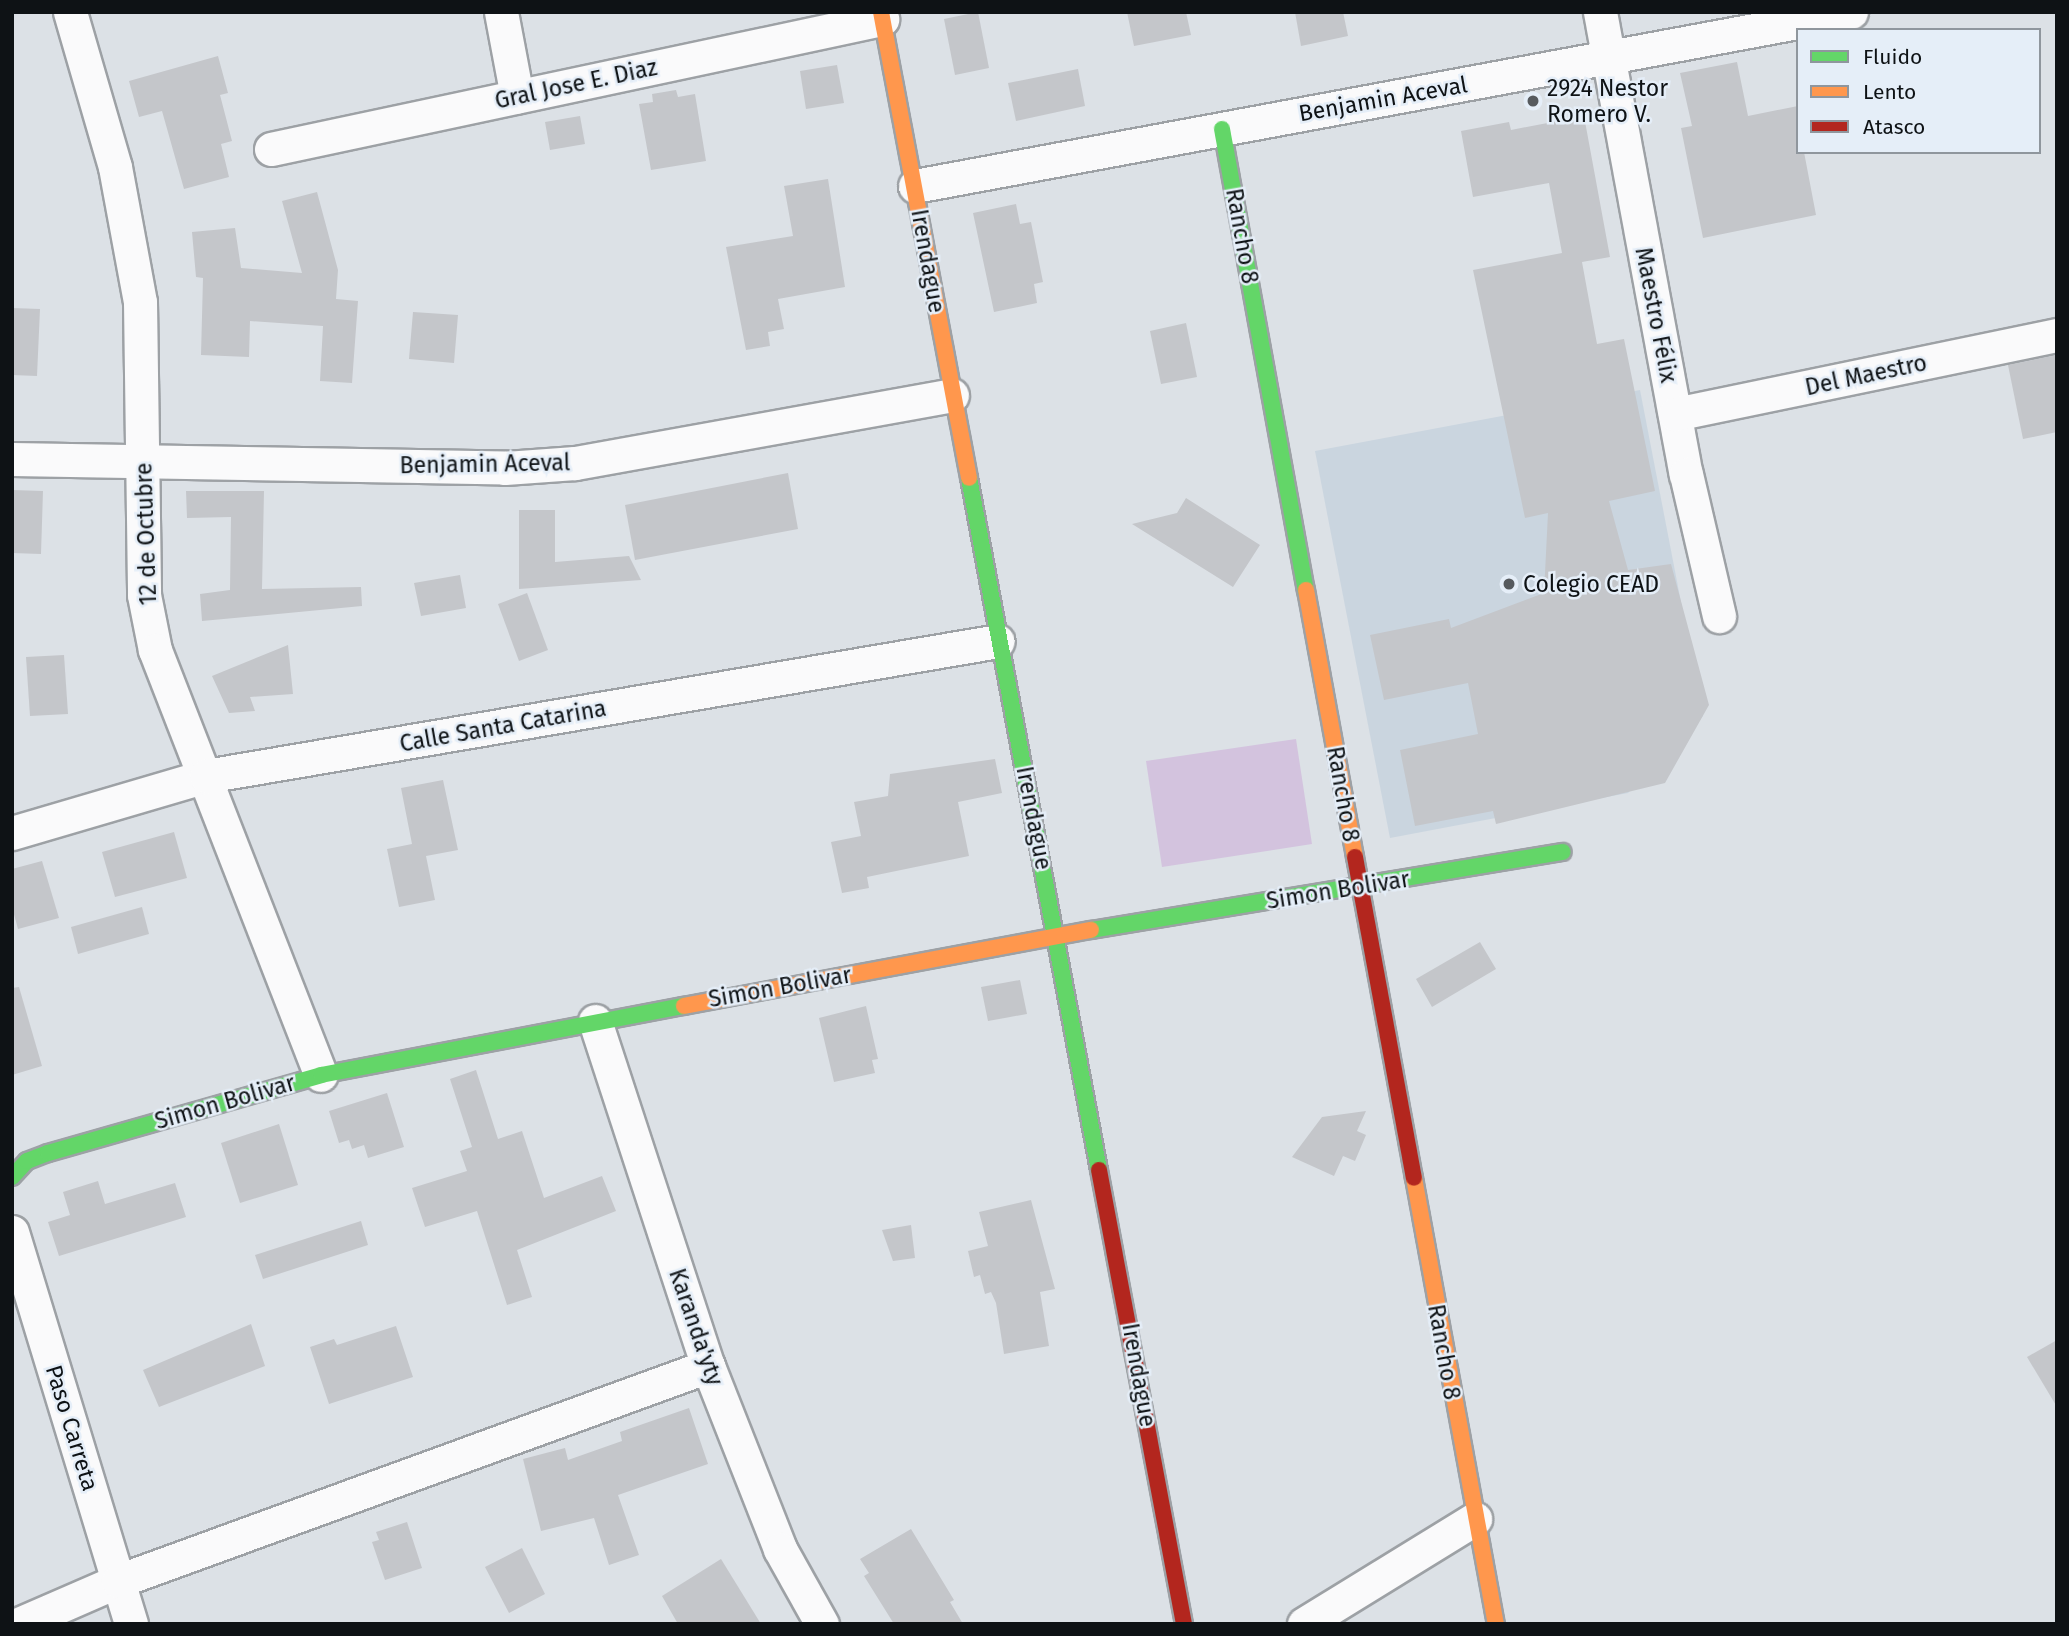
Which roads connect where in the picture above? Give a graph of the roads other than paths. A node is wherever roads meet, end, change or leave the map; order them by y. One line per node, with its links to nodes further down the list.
1 (70, 12): 15 (street, 12 de Octubre)
2 (501, 12): 7 (street)
3 (1600, 12): 6 (street, Maestro Félix)
4 (1851, 12): 6 (street, Benjamin Aceval)
5 (881, 16): 7 (street, Gral Jose E. Diaz); 10 (street, Irendague)
6 (1608, 58): 8 (street, Benjamin Aceval); 13 (street, Maestro Félix)
7 (517, 97): 9 (street, Gral Jose E. Diaz)
8 (1222, 129): 10 (street, Benjamin Aceval); 21 (street, Rancho 8)
9 (271, 149)
10 (915, 186): 12 (street, Irendague)
11 (2057, 335): 13 (street, Del Maestro)
12 (952, 396): 15 (street, Benjamin Aceval); 17 (street, Irendague)
13 (1675, 414): 16 (street, Maestro Félix)
14 (12, 459): 15 (street, Benjamin Aceval)
15 (143, 461): 18 (street, 12 de Octubre)
16 (1719, 616)
17 (998, 641): 18 (street, Calle Santa Catarina); 22 (street, Irendague)
18 (206, 776): 19 (street, Calle Santa Catarina); 24 (street, 12 de Octubre)
19 (12, 834)
20 (1563, 852): 21 (street, Simon Bolivar)
21 (1359, 887): 22 (street, Simon Bolivar); 28 (street, Rancho 8)
22 (1058, 935): 23 (street, Simon Bolivar); 33 (street, Irendague)
23 (595, 1021): 24 (street, Simon Bolivar); 27 (street, Karanda'yty)
24 (321, 1075): 25 (street, Simon Bolivar)
25 (12, 1177)
26 (12, 1232): 29 (street, Paso Carreta)
27 (708, 1366): 29 (street); 32 (street, Karanda'yty)
28 (1475, 1519): 34 (street); 35 (street, Rancho 8)
29 (118, 1581): 30 (street); 31 (street, Paso Carreta)
30 (19, 1624)
31 (131, 1624)
32 (822, 1624)
33 (1184, 1624)
34 (1304, 1624)
35 (1496, 1624)

